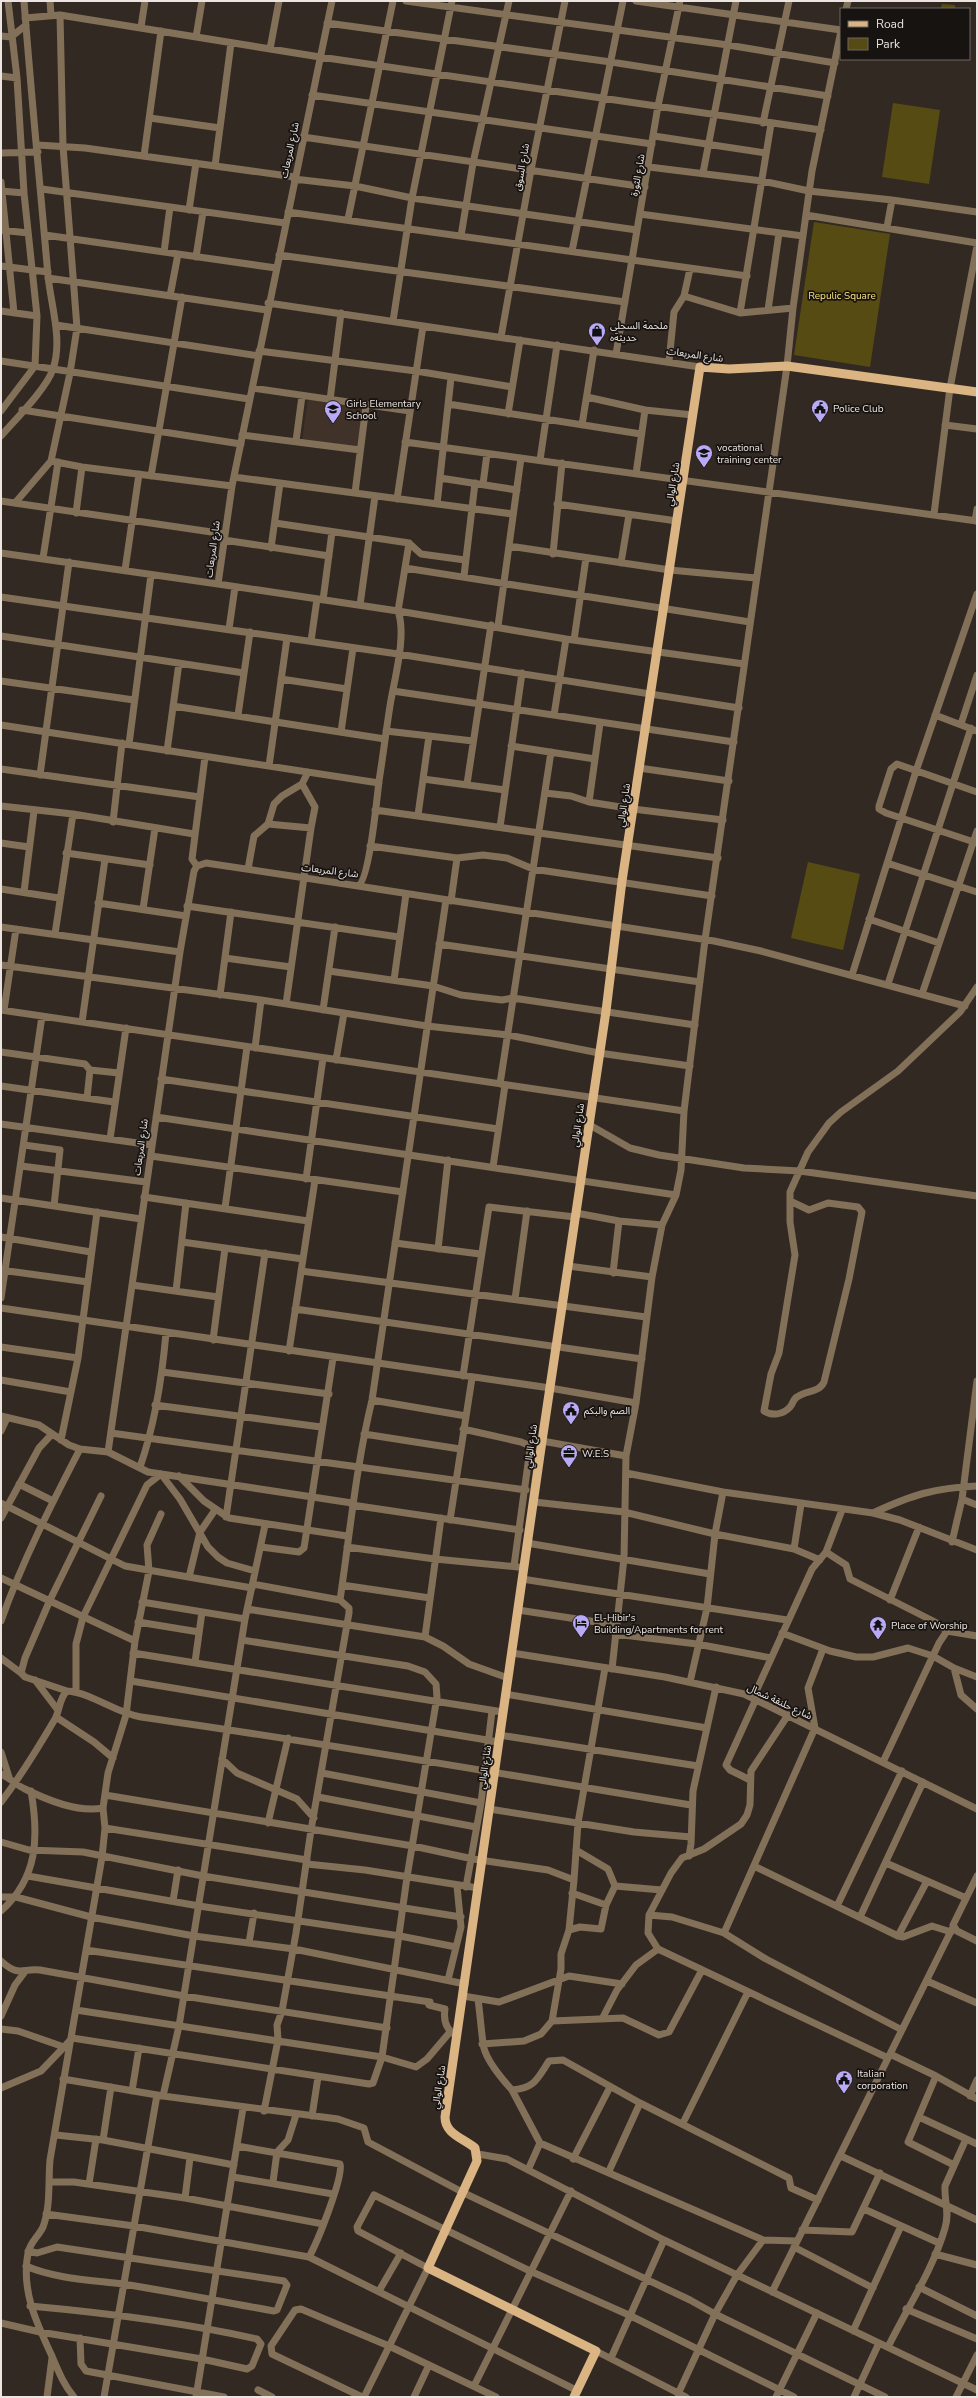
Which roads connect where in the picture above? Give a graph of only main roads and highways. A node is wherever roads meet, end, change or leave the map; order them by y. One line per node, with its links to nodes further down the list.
1 (700, 367): 2 (main road, شارع المربعات); 3 (main road, شارع الوالي)
2 (977, 392)
3 (576, 2394)

